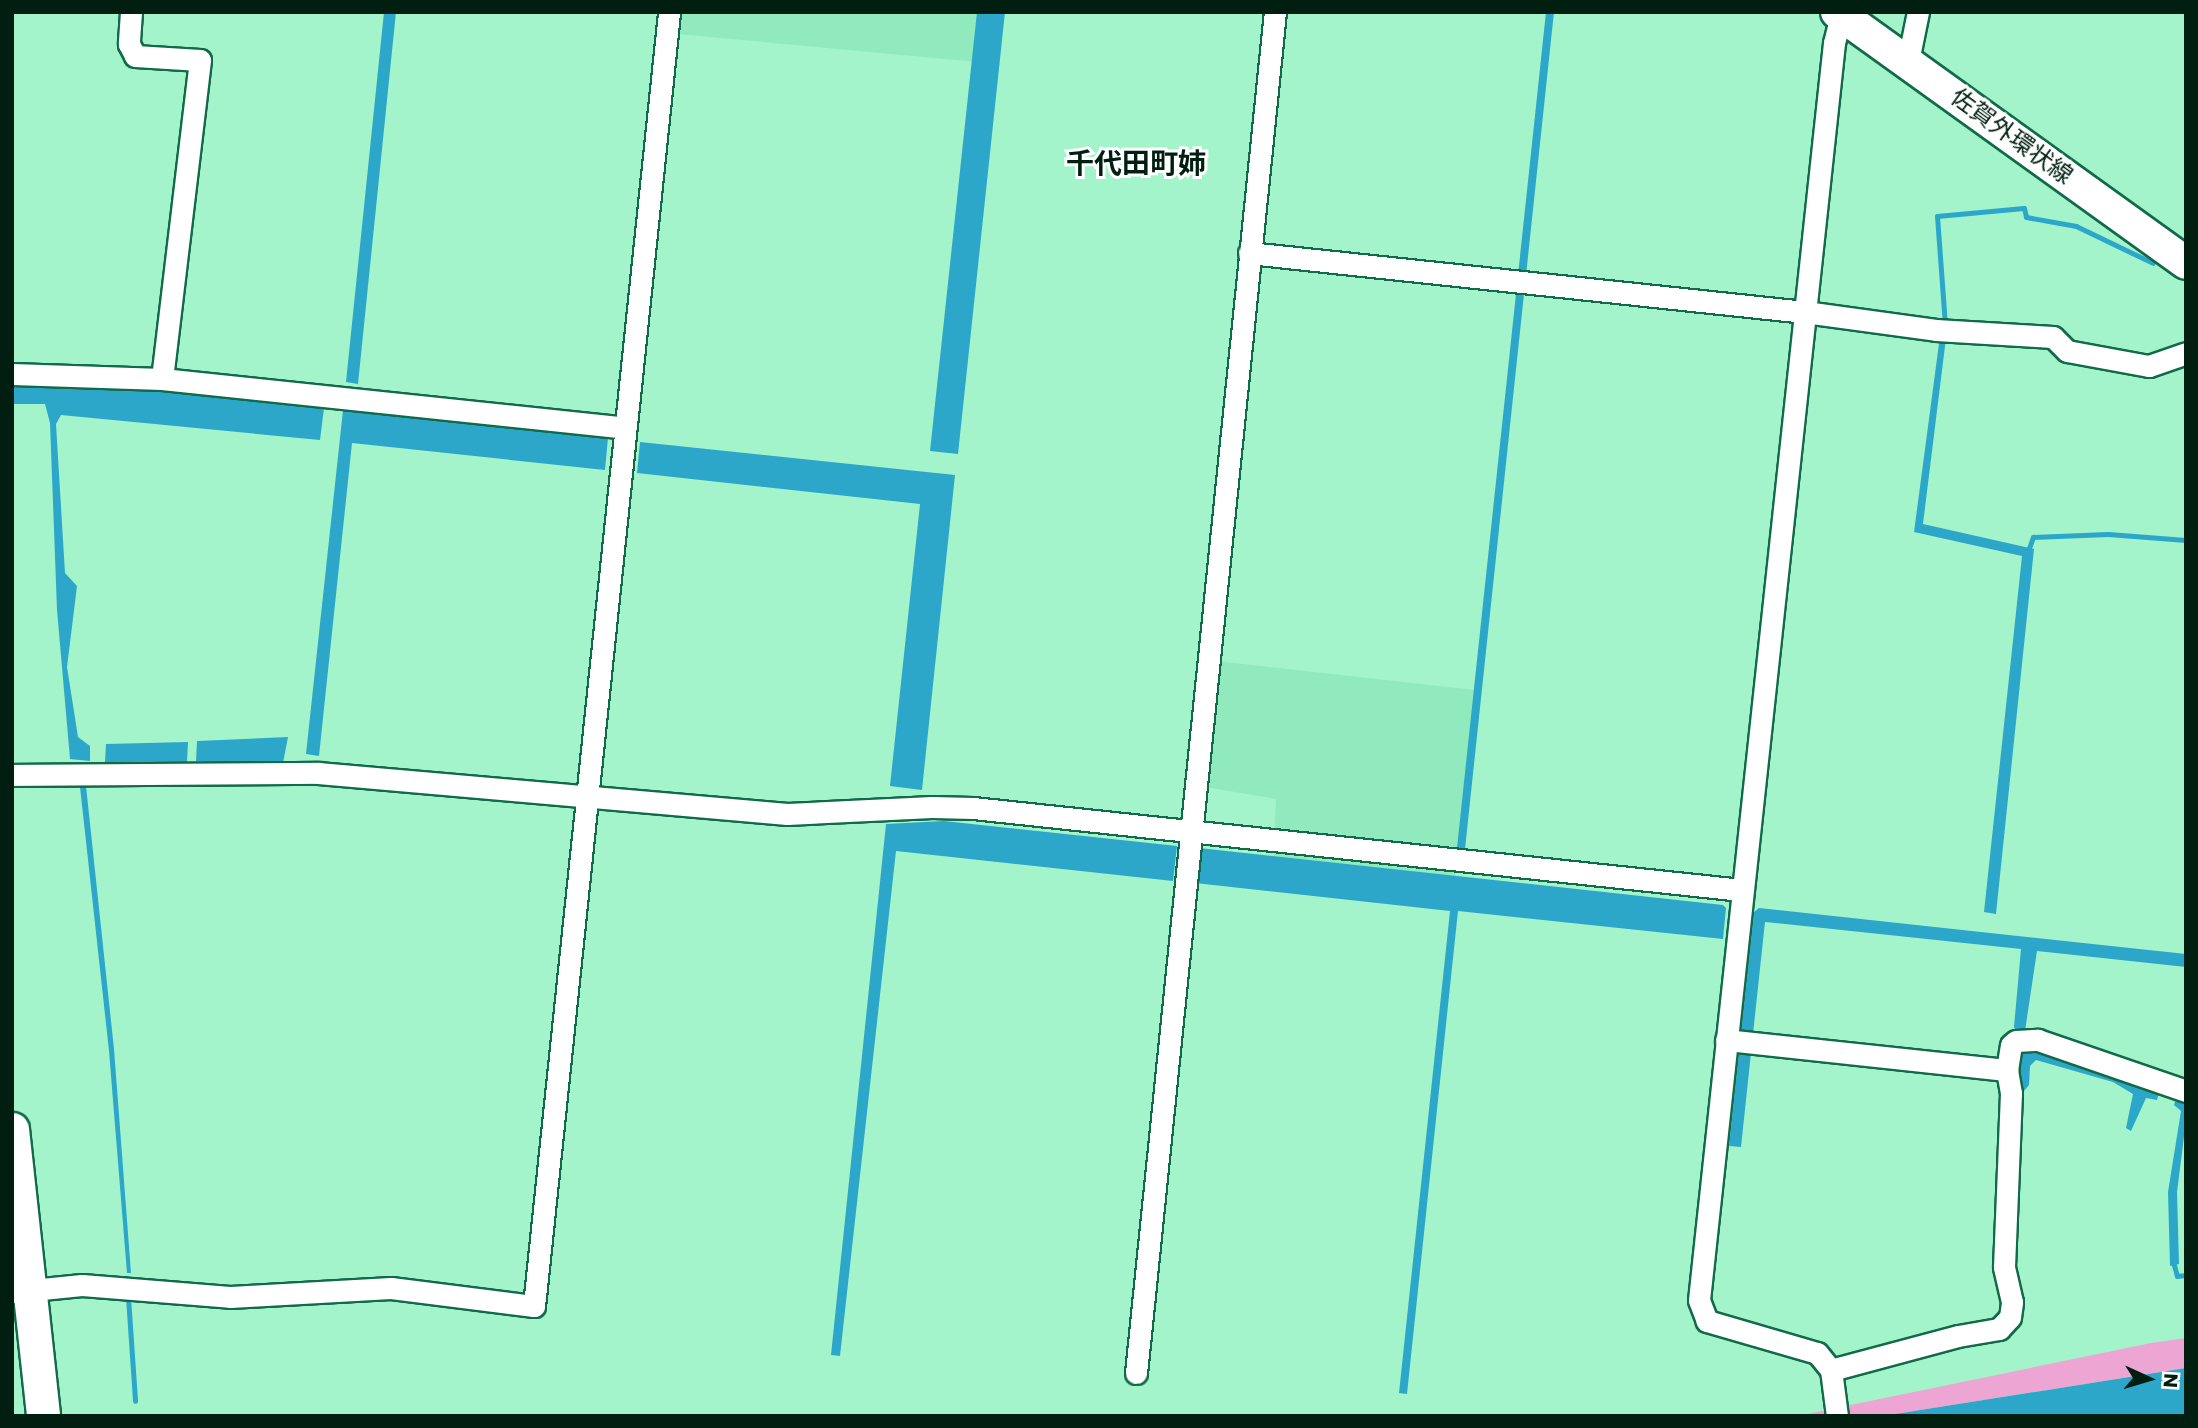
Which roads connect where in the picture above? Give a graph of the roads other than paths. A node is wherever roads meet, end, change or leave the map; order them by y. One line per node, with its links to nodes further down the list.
1 (131, 12): 12 (street)
2 (669, 12): 13 (street)
3 (1275, 12): 7 (street)
4 (1919, 12): 6 (street)
5 (1839, 14): 6 (main road, 佐賀外環状線); 9 (street)
6 (1908, 61): 8 (main road, 佐賀外環状線)
7 (1249, 253): 9 (street); 16 (street)
8 (2186, 262)
9 (1805, 312): 10 (street); 17 (street)
10 (2186, 353)
11 (12, 374): 12 (street)
12 (162, 379): 13 (street)
13 (625, 428): 15 (street)
14 (12, 775): 15 (street)
15 (587, 797): 16 (street); 22 (street)
16 (1189, 832): 17 (street); 23 (street)
17 (1741, 890): 18 (street)
18 (1726, 1040): 19 (street); 24 (street)
19 (2007, 1070): 20 (street); 24 (street)
20 (2186, 1091)
21 (12, 1129): 22 (highway)
22 (20, 1291): 25 (highway)
23 (1136, 1373)
24 (1831, 1378): 26 (street)
25 (43, 1416)
26 (1837, 1416)

